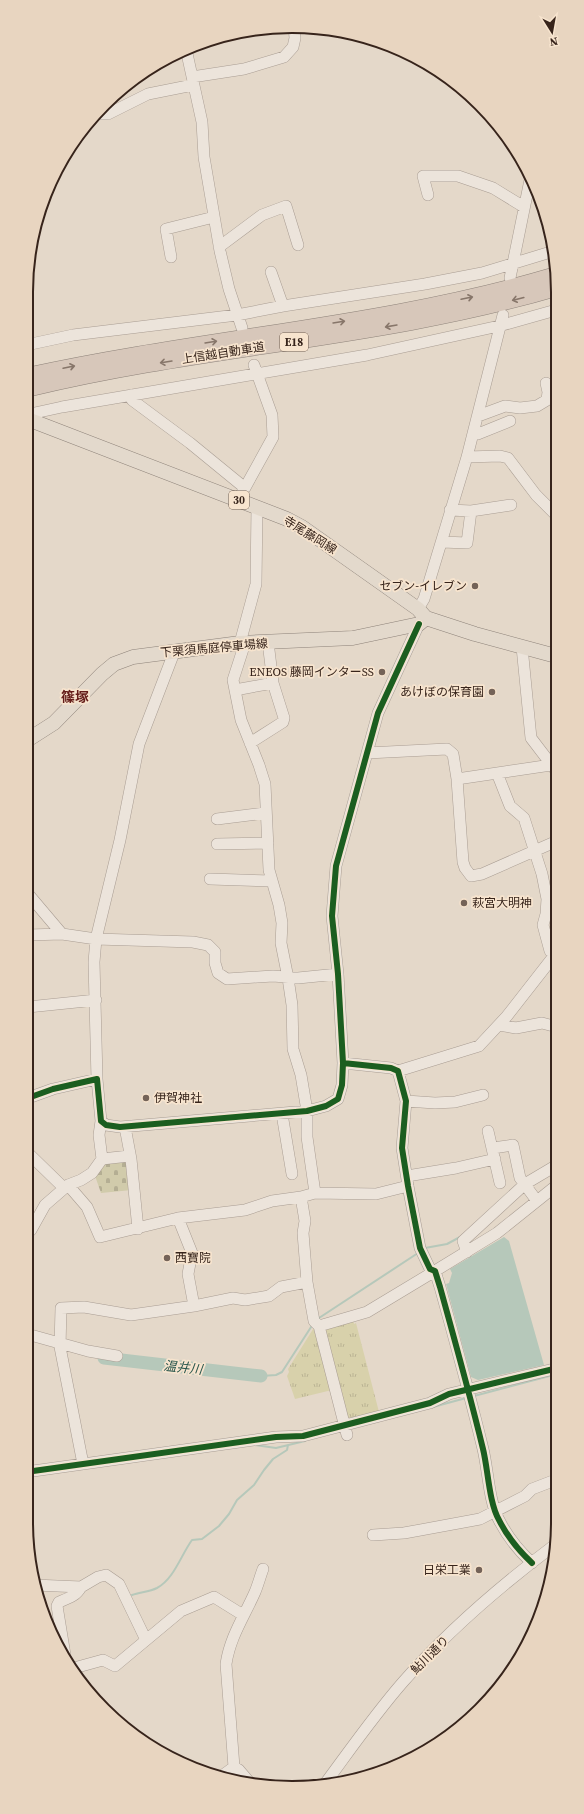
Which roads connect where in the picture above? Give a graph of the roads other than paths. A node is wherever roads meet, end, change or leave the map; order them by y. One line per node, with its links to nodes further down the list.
1 (295, 33): 3 (street)
2 (187, 56): 3 (street)
3 (192, 81): 4 (street); 8 (street)
4 (104, 114)
5 (528, 187): 7 (street)
6 (428, 195): 7 (street)
7 (524, 207): 13 (street)
8 (214, 217): 10 (street); 12 (street)
9 (298, 245): 10 (street)
10 (219, 247): 20 (street)
11 (548, 253): 13 (street)
12 (171, 257)
13 (513, 263): 16 (street); 18 (street)
14 (271, 272): 18 (street)
15 (550, 277): 26 (highway, 上信越自動車道 / E18, one-way to 15)
16 (510, 278)
17 (551, 289): 28 (highway, 上信越自動車道 / E18, one-way to 28)
18 (284, 306): 20 (street)
19 (551, 311): 22 (street)
20 (237, 315): 23 (street); 24 (street)
21 (503, 315): 22 (street)
22 (499, 326): 25 (street); 31 (street)
23 (242, 328)
24 (33, 344)
25 (255, 369): 29 (street); 36 (street)
26 (33, 375)
27 (546, 383): 31 (street)
28 (33, 388)
29 (131, 395): 30 (street); 36 (street)
30 (33, 413)
31 (478, 416): 34 (street)
32 (33, 421): 36 (main road, 寺尾藤岡線 / 30)
33 (510, 421): 34 (street)
34 (474, 429): 35 (street)
35 (467, 457): 39 (street); 40 (street)
36 (242, 494): 38 (main road, 寺尾藤岡線 / 30)
37 (511, 506): 41 (street)
38 (257, 507): 43 (main road, 寺尾藤岡線 / 30); 45 (street)
39 (450, 510): 41 (street); 42 (street)
40 (551, 510)
41 (471, 511): 42 (street)
42 (442, 542): 43 (street)
43 (421, 617): 44 (main road, 下栗須馬庭停車場線); 46 (main road, 寺尾藤岡線 / 30); 53 (street)
44 (268, 642): 45 (main road, 下栗須馬庭停車場線); 49 (street)
45 (243, 643): 47 (main road, 下栗須馬庭停車場線); 50 (street)
46 (522, 647): 48 (main road, 寺尾藤岡線 / 30); 54 (street)
47 (175, 650): 51 (main road, 下栗須馬庭停車場線); 69 (street)
48 (551, 655)
49 (273, 683): 50 (street); 52 (street)
50 (235, 690): 52 (street)
51 (33, 736)
52 (250, 743): 58 (street)
53 (367, 753): 57 (street); 72 (street)
54 (551, 764)
55 (551, 768): 56 (street)
56 (497, 773): 57 (street); 63 (street)
57 (457, 779): 63 (street)
58 (265, 812): 59 (street); 60 (street)
59 (217, 819)
60 (268, 843): 61 (street); 65 (street)
61 (217, 844)
62 (551, 844): 63 (street)
63 (534, 851): 70 (street)
64 (210, 879): 65 (street)
65 (271, 881): 73 (street)
66 (33, 901): 67 (street)
67 (62, 934): 68 (street); 69 (street)
68 (33, 935)
69 (96, 940): 73 (street); 74 (street)
70 (551, 951)
71 (551, 959): 76 (street)
72 (338, 974): 73 (street); 78 (street)
73 (288, 978): 84 (street)
74 (96, 1000): 75 (street); 80 (street)
75 (33, 1006)
76 (499, 1024): 77 (street); 79 (street)
77 (551, 1025)
78 (343, 1063): 79 (street); 84 (street)
79 (398, 1071): 83 (street)
80 (97, 1079): 82 (street); 86 (street)
81 (483, 1095): 83 (street)
82 (33, 1096)
83 (406, 1101): 95 (street)
84 (307, 1111): 85 (street); 100 (street)
85 (282, 1114): 87 (street); 94 (street)
86 (101, 1121): 87 (street); 92 (street)
87 (125, 1127): 90 (street)
88 (488, 1131): 89 (street)
89 (494, 1154): 95 (street); 96 (street); 97 (street)
90 (129, 1156): 92 (street); 105 (street)
91 (33, 1157): 98 (street)
92 (102, 1160): 98 (street)
93 (551, 1169): 97 (street)
94 (292, 1174)
95 (408, 1181): 100 (street); 107 (street)
96 (500, 1183)
97 (525, 1184): 102 (street); 106 (street)
98 (66, 1187): 104 (street); 105 (street)
99 (551, 1190): 102 (street)
100 (315, 1193): 101 (street)
101 (301, 1197): 103 (street); 108 (street)
102 (537, 1201): 106 (street)
103 (178, 1218): 105 (street); 109 (street)
104 (33, 1226)
105 (138, 1229)
106 (467, 1252): 107 (street)
107 (435, 1272): 110 (street); 115 (street)
108 (307, 1282): 109 (street); 110 (street)
109 (194, 1306): 112 (street)
110 (319, 1326): 116 (street)
111 (33, 1335): 112 (street)
112 (60, 1342): 113 (street); 117 (street)
113 (117, 1356)
114 (551, 1370): 115 (street)
115 (469, 1392): 116 (street); 120 (street)
116 (346, 1430): 117 (street)
117 (83, 1464): 118 (street)
118 (33, 1471)
119 (551, 1482): 120 (street)
120 (495, 1512): 121 (street); 123 (street)
121 (373, 1535)
122 (549, 1549): 123 (street, 鮎川通り)
123 (532, 1563): 134 (street, 鮎川通り)
124 (263, 1569): 127 (street)
125 (41, 1585): 126 (street)
126 (81, 1587): 128 (street); 129 (street)
127 (243, 1615): 128 (street); 131 (street)
128 (146, 1640): 130 (street)
129 (64, 1645)
130 (78, 1667)
131 (234, 1768): 132 (street); 133 (street)
132 (227, 1772)
133 (247, 1777)
134 (329, 1778)

